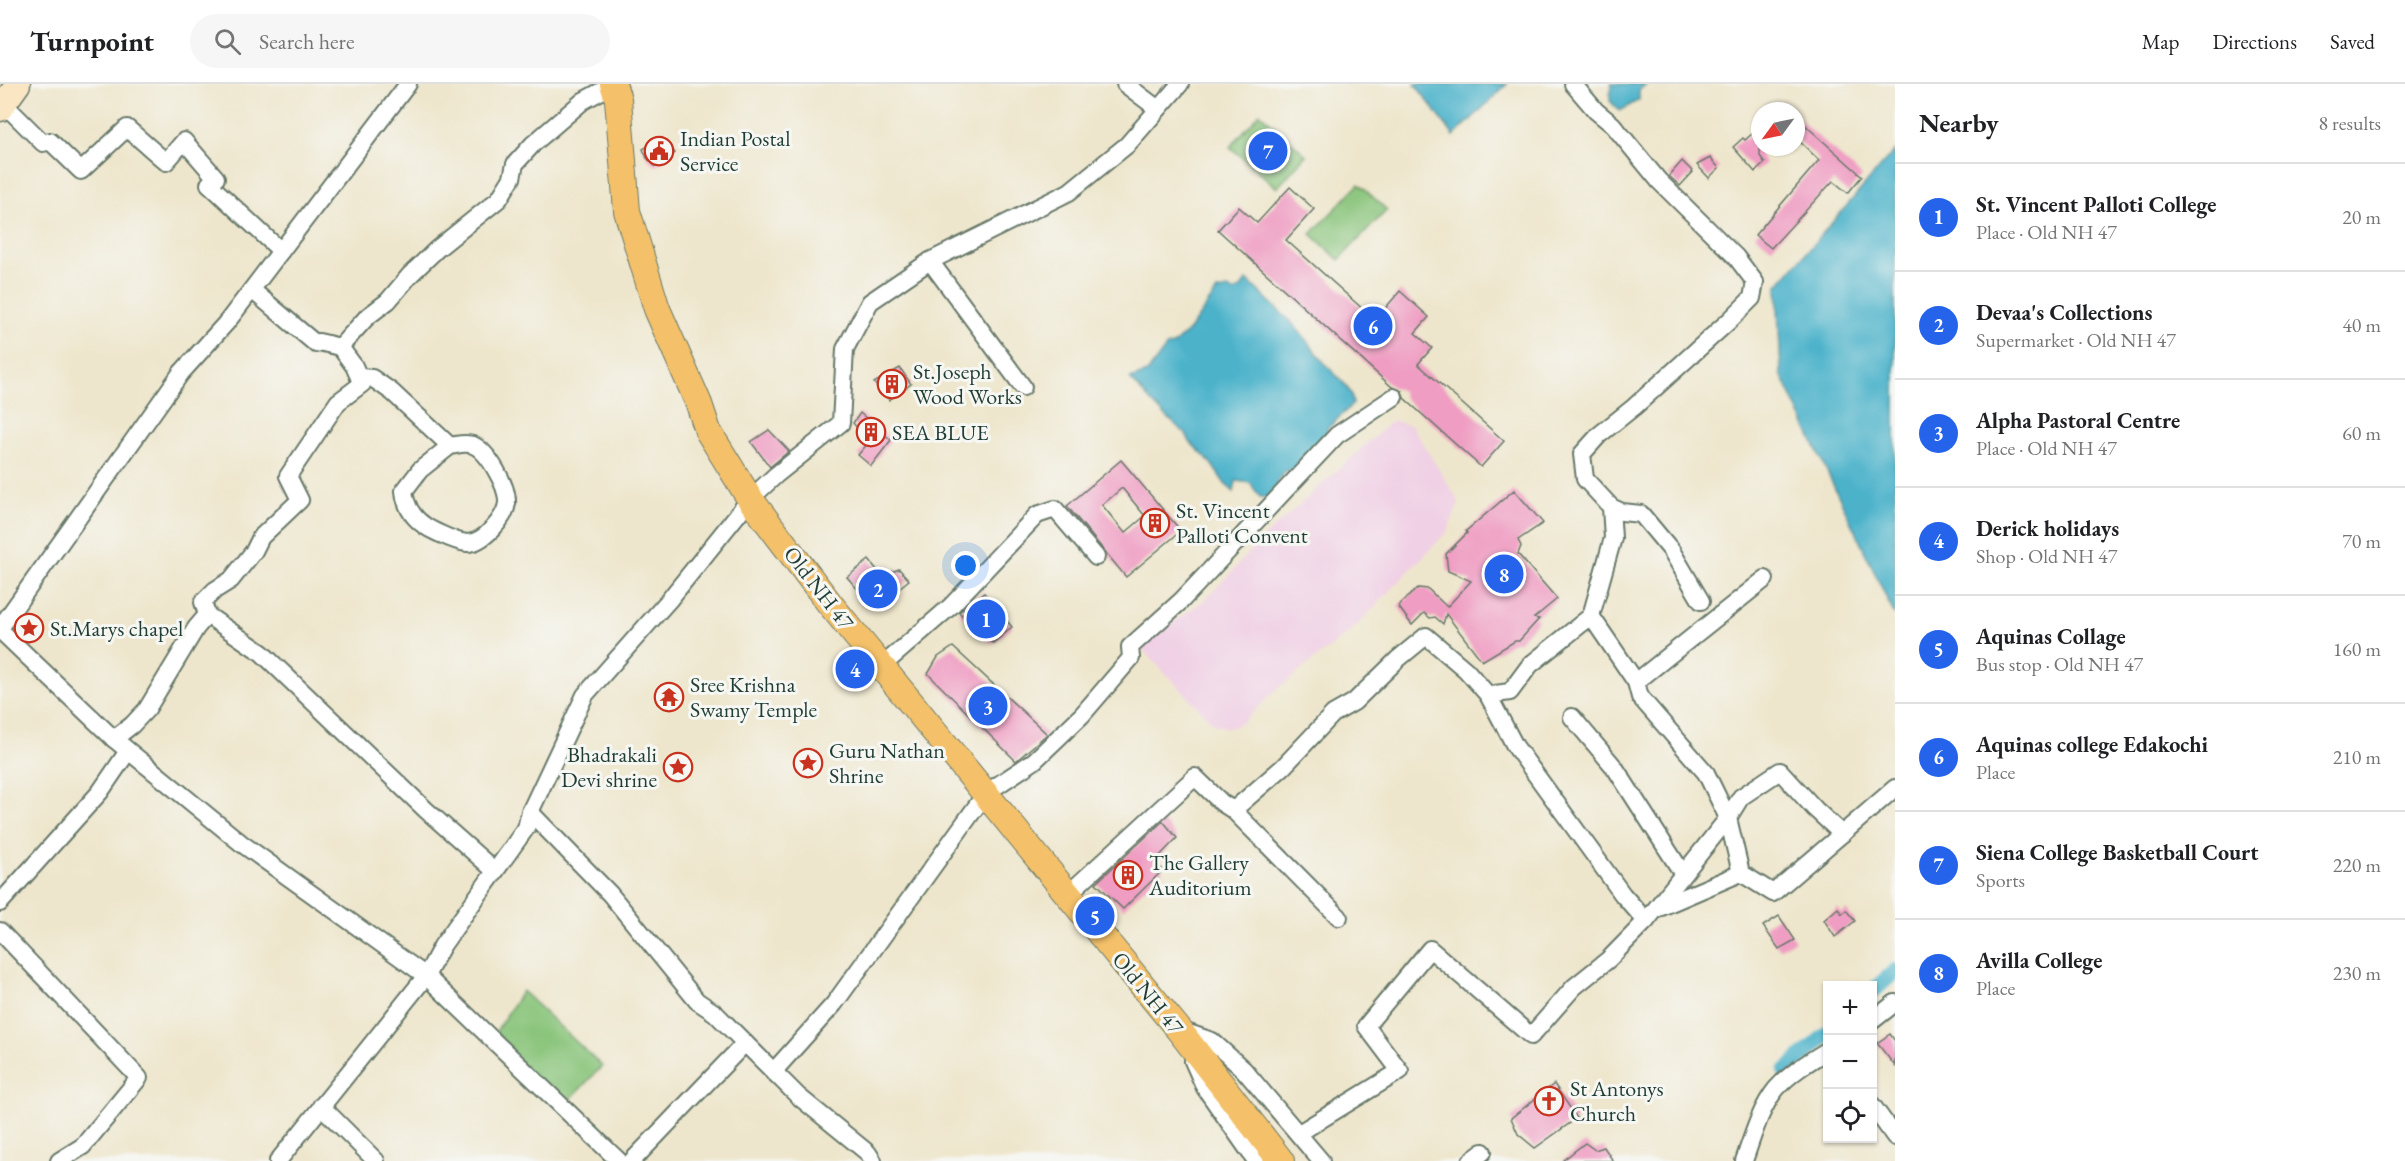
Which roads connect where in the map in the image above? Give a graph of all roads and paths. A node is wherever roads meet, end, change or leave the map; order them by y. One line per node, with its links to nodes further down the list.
1 (18, 84): 7 (main road)
2 (408, 84): 9 (street)
3 (613, 84): 12 (street); 17 (main road, Old NH 47)
4 (1125, 84): 8 (street)
5 (1180, 84): 8 (street)
6 (1573, 84): 18 (street)
7 (2, 106): 9 (street)
8 (1158, 109): 10 (street)
9 (281, 251): 11 (street)
10 (930, 261): 14 (street); 17 (street)
11 (252, 291): 12 (street); 24 (street)
12 (340, 346): 13 (street)
13 (359, 378): 16 (street); 22 (street)
14 (1023, 387)
15 (1394, 397): 32 (street)
16 (450, 446): 16 (street)
17 (750, 499): 25 (main road, Old NH 47); 34 (street)
18 (1611, 507): 21 (street); 23 (street)
19 (1096, 557): 25 (street)
20 (1766, 579): 26 (street)
21 (1701, 601)
22 (207, 615): 29 (street); 37 (street)
23 (1591, 616): 26 (street); 27 (street)
24 (0, 629): 29 (street)
25 (882, 666): 32 (main road, Old NH 47)
26 (1636, 682): 35 (street)
27 (1488, 695): 33 (street); 42 (street)
28 (1572, 717): 39 (street)
29 (114, 739): 30 (street)
30 (128, 751): 41 (street); 45 (street)
31 (1895, 788): 36 (street)
32 (986, 794): 40 (main road, Old NH 47); 51 (street)
33 (1233, 810): 40 (street); 43 (street)
34 (530, 812): 37 (street); 49 (street)
35 (1728, 818): 36 (street); 38 (street); 39 (street)
36 (1842, 834): 38 (street)
37 (495, 871): 45 (street)
38 (1741, 873): 42 (street)
39 (1683, 874): 42 (street)
40 (1068, 894): 48 (main road, Old NH 47)
41 (0, 903)
42 (1650, 915): 54 (street)
43 (1339, 917)
44 (0, 932): 56 (street)
45 (426, 976): 52 (street); 59 (street)
46 (1895, 1003): 47 (street)
47 (1877, 1017)
48 (1179, 1030): 54 (street); 62 (street); 63 (main road, Old NH 47)
49 (745, 1044): 51 (street); 60 (street)
50 (1823, 1053): 65 (street)
51 (772, 1072): 61 (street)
52 (321, 1106): 57 (street); 58 (street)
53 (1877, 1112): 55 (street)
54 (1299, 1133): 64 (street)
55 (1895, 1137)
56 (59, 1161)
57 (278, 1161)
58 (376, 1161)
59 (619, 1161)
60 (632, 1161)
61 (873, 1161)
62 (1256, 1161)
63 (1281, 1161)
64 (1321, 1161)
65 (1744, 1161)

